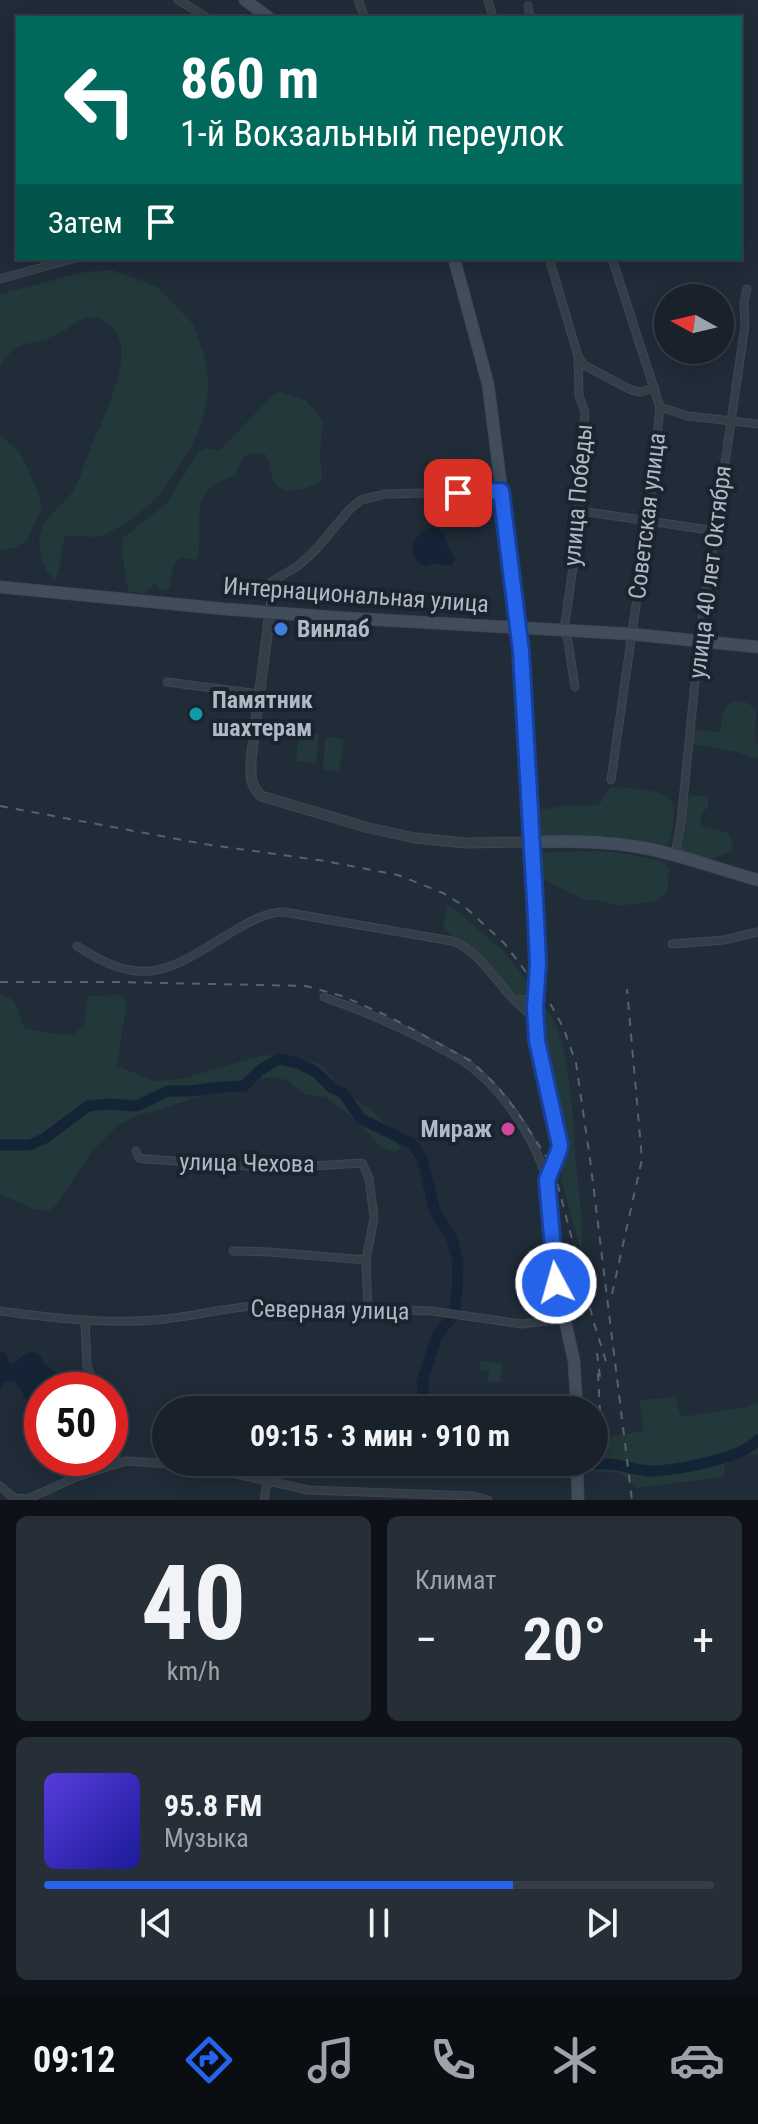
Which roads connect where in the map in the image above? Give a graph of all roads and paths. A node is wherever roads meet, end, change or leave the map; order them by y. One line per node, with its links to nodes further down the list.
1 (178, 0): 4 (street)
2 (245, 0): 5 (main road)
3 (528, 6): 6 (street)
4 (205, 16)
5 (266, 16)
6 (530, 16)
7 (69, 260): 11 (street)
8 (455, 260): 18 (main road)
9 (550, 260): 13 (street, улица Победы)
10 (613, 260): 14 (street, Советская улица)
11 (0, 279)
12 (747, 289): 16 (street, улица 40 лет Октября)
13 (578, 356): 14 (street); 19 (street, улица Победы)
14 (655, 388): 15 (street, Советская улица)
15 (660, 407): 16 (street); 20 (street, Советская улица)
16 (730, 421): 17 (street); 21 (street, улица 40 лет Октября)
17 (758, 424)
18 (501, 491): 23 (street); 24 (main road)
19 (581, 511): 20 (street); 25 (street, улица Победы)
20 (648, 521): 21 (street); 26 (street, Советская улица)
21 (716, 531): 27 (street, улица 40 лет Октября)
22 (0, 587): 23 (main road, Интернациональная улица)
23 (270, 612): 24 (main road, Интернациональная улица); 31 (street)
24 (519, 626): 25 (main road, Интернациональная улица); 33 (main road)
25 (564, 630): 26 (main road, Интернациональная улица); 30 (street, улица Победы)
26 (631, 634): 27 (main road, Интернациональная улица); 32 (street, Советская улица)
27 (699, 642): 28 (main road, Интернациональная улица); 34 (street, улица 40 лет Октября)
28 (758, 647)
29 (167, 682): 31 (street)
30 (575, 687)
31 (259, 694): 33 (street)
32 (611, 780)
33 (532, 842): 34 (main road); 39 (main road)
34 (675, 855): 35 (main road)
35 (758, 880)
36 (758, 932): 37 (street)
37 (672, 944)
38 (77, 946): 41 (street)
39 (537, 992): 41 (street); 42 (main road)
40 (324, 997): 44 (street)
41 (514, 1000): 42 (street)
42 (536, 1020): 44 (main road)
43 (136, 1151): 46 (street, улица Чехова)
44 (547, 1180): 49 (main road)
45 (233, 1251): 46 (street)
46 (366, 1260): 47 (street)
47 (368, 1310): 49 (street, Северная улица); 50 (street, Северная улица)
48 (0, 1311): 50 (street, Северная улица)
49 (564, 1319): 52 (main road)
50 (85, 1320): 51 (street)
51 (90, 1372)
52 (576, 1396)
53 (128, 1461): 56 (street)
54 (79, 1476): 57 (street)
55 (577, 1476): 60 (main road)
56 (267, 1481): 58 (street); 59 (street)
57 (0, 1486)
58 (264, 1500)
59 (488, 1500)
60 (578, 1500)

